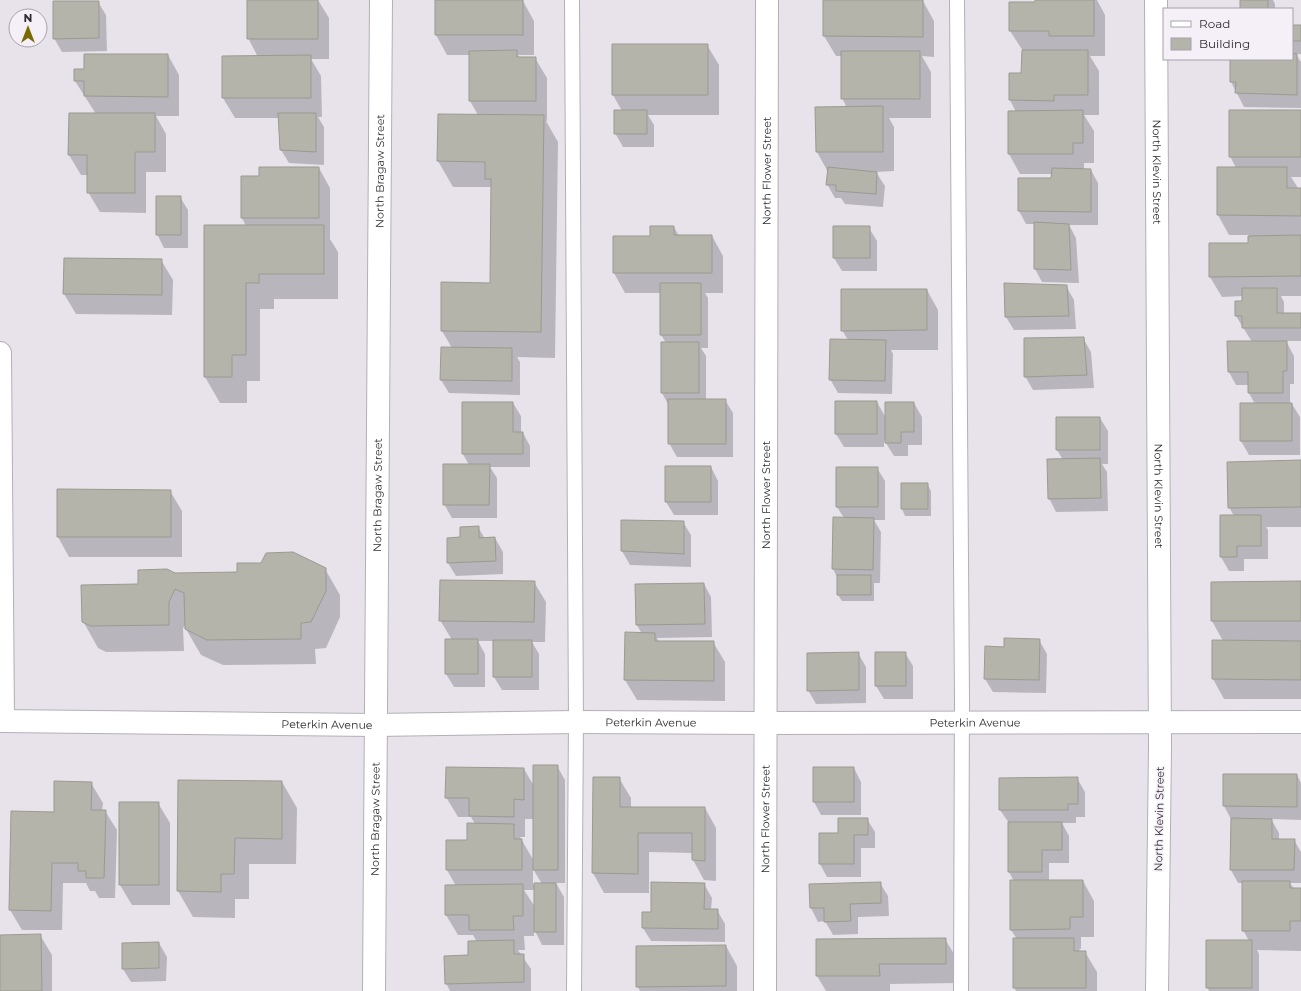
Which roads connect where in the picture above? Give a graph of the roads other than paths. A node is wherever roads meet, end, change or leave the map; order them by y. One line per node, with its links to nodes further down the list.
1 (381, 0): 13 (street, North Bragaw Street)
2 (572, 0): 8 (lane)
3 (767, 0): 12 (street, North Flower Street)
4 (957, 0): 9 (lane)
5 (1156, 0): 10 (street, North Klevin Street)
6 (0, 353): 7 (street)
7 (2, 721): 13 (street, Peterkin Avenue)
8 (576, 722): 12 (street, Peterkin Avenue); 13 (street, Peterkin Avenue); 15 (lane)
9 (962, 722): 10 (street, Peterkin Avenue); 12 (street, Peterkin Avenue); 17 (lane)
10 (1160, 722): 11 (street, Peterkin Avenue); 18 (street, North Klevin Street)
11 (1301, 722)
12 (765, 723): 16 (street, North Flower Street)
13 (375, 725): 14 (street, North Bragaw Street)
14 (374, 991)
15 (574, 991)
16 (765, 991)
17 (961, 991)
18 (1157, 991)

